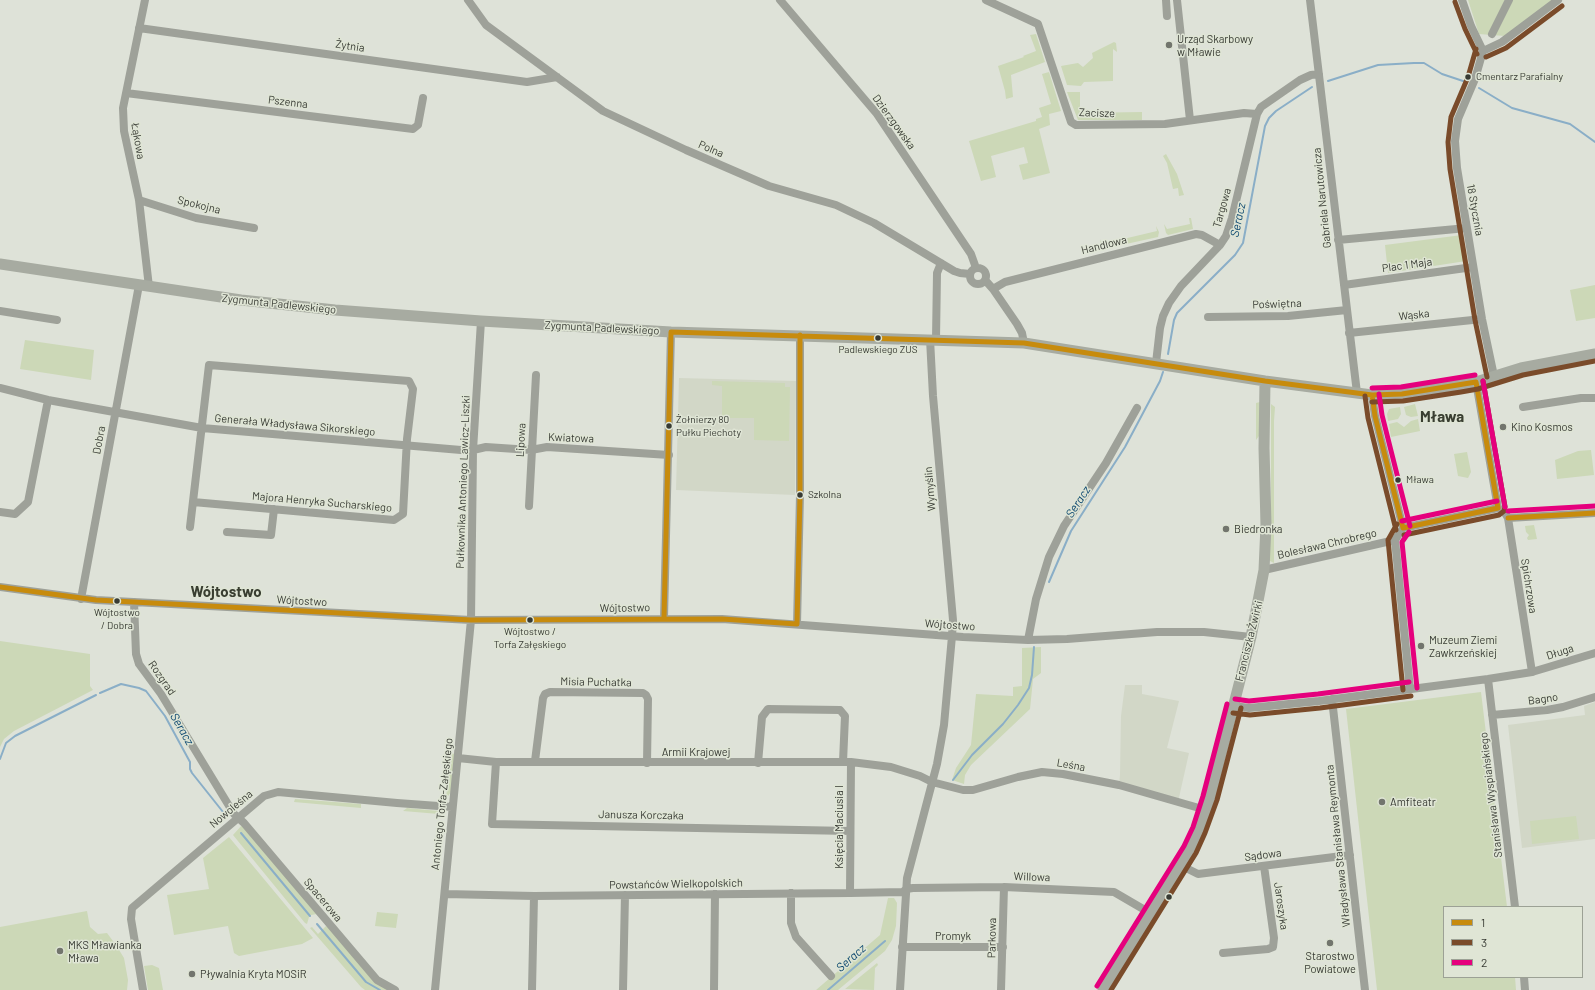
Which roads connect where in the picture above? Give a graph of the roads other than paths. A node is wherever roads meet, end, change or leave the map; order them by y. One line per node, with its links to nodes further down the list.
1 (145, 0): 12 (street, Łąkowa)
2 (468, 0): 16 (street, Polna)
3 (780, 0): 29 (street, Dzierzgowska)
4 (986, 0): 20 (street, Zacisze)
5 (1166, 0): 11 (street)
6 (1178, 0): 20 (street)
7 (1310, 0): 15 (street, Gabriela Narutowicza)
8 (1462, 0): 14 (street)
9 (1509, 0): 13 (street)
10 (1558, 0): 14 (street)
11 (1167, 16)
12 (139, 28): 16 (street, Żytnia); 17 (street, Łąkowa)
13 (1492, 34)
14 (1483, 51): 23 (street, 18 Stycznia)
15 (1319, 74): 19 (street, Targowa); 24 (street, Gabriela Narutowicza)
16 (557, 77): 26 (street, Polna)
17 (126, 93): 18 (street, Pszenna); 21 (street, Łąkowa)
18 (423, 98)
19 (1258, 114): 20 (street, Zacisze); 25 (street, Targowa)
20 (1190, 120)
21 (139, 200): 22 (street, Spokojna); 32 (street, Łąkowa)
22 (254, 228)
23 (1467, 228): 24 (street); 28 (street, 18 Stycznia)
24 (1338, 240): 31 (street, Gabriela Narutowicza)
25 (1220, 245): 33 (street, Handlowa); 46 (street, Targowa)
26 (941, 263): 29 (street, Polna); 43 (street, Wymyślin)
27 (0, 264): 32 (street, Zygmunta Padlewskiego)
28 (1473, 267): 31 (street, Plac 1 Maja); 37 (street, 18 Stycznia)
29 (973, 271): 30 (street, Dzierzgowska); 30 (street)
30 (985, 280): 33 (street, Dzierzgowska)
31 (1344, 285): 34 (street, Gabriela Narutowicza)
32 (144, 286): 39 (street, Zygmunta Padlewskiego); 58 (street, Dobra)
33 (993, 289): 44 (street, Dzierzgowska)
34 (1347, 310): 36 (street, Poświętna); 41 (street, Gabriela Narutowicza)
35 (0, 311): 38 (street)
36 (1208, 317)
37 (1482, 319): 41 (street, Wąska); 48 (street, 18 Stycznia)
38 (57, 320)
39 (481, 321): 40 (street, Zygmunta Padlewskiego); 61 (street, Pułkownika Antoniego Lawicz-Liszki)
40 (671, 332): 42 (street, Zygmunta Padlewskiego); 63 (street)
41 (1349, 334): 52 (street, Gabriela Narutowicza)
42 (800, 335): 43 (street, Zygmunta Padlewskiego); 81 (street)
43 (933, 339): 44 (street, Zygmunta Padlewskiego); 82 (street, Wymyślin)
44 (1024, 343): 46 (street, Zygmunta Padlewskiego)
45 (1595, 354): 48 (street, Zygmunta Padlewskiego)
46 (1156, 363): 49 (street, Zygmunta Padlewskiego)
47 (536, 375): 62 (street, Lipowa)
48 (1494, 376): 50 (street, Zygmunta Padlewskiego)
49 (1265, 381): 52 (street, Zygmunta Padlewskiego); 75 (street, Franciszka Żwirki)
50 (1476, 382): 53 (street, Zygmunta Padlewskiego); 66 (street)
51 (0, 388): 55 (street, Generała Władysława Sikorskiego)
52 (1357, 393): 53 (street, Zygmunta Padlewskiego)
53 (1372, 395): 72 (street)
54 (1595, 398): 56 (street)
55 (48, 400): 58 (street, Generała Władysława Sikorskiego); 68 (street)
56 (1523, 407)
57 (1137, 408): 84 (street)
58 (116, 412): 59 (street, Generała Władysława Sikorskiego); 77 (street, Dobra)
59 (202, 428): 60 (street, Generała Władysława Sikorskiego); 60 (street); 64 (street)
60 (407, 446): 61 (street, Generała Władysława Sikorskiego); 67 (street, Majora Henryka Sucharskiego)
61 (473, 450): 62 (street, Kwiatowa); 80 (street, Pułkownika Antoniego Lawicz-Liszki)
62 (531, 450): 63 (street, Kwiatowa); 65 (street, Lipowa)
63 (669, 455): 79 (street)
64 (193, 502): 67 (street, Majora Henryka Sucharskiego); 71 (street)
65 (529, 506)
66 (1498, 508): 70 (street); 72 (street)
67 (274, 509): 73 (street)
68 (0, 512)
69 (1595, 513): 70 (street)
70 (1508, 518): 86 (street, Spichrzowa)
71 (190, 527)
72 (1403, 528): 74 (street)
73 (227, 532)
74 (1395, 540): 75 (street, Bolesława Chrobrego); 88 (street)
75 (1264, 570): 83 (street, Franciszka Żwirki)
76 (0, 587): 77 (street, Wójtostwo)
77 (81, 599): 78 (street, Wójtostwo)
78 (134, 602): 80 (street, Wójtostwo); 102 (street, Rozgrad)
79 (664, 618): 80 (street, Wójtostwo); 81 (street, Wójtostwo)
80 (471, 620): 93 (street, Antoniego Torfa-Załęskiego)
81 (797, 624): 82 (street, Wójtostwo)
82 (952, 636): 84 (street, Wójtostwo); 99 (street, Wymyślin)
83 (1251, 637): 84 (street, Wójtostwo); 91 (street, Franciszka Żwirki)
84 (1028, 640)
85 (1595, 653): 86 (street, Długa)
86 (1532, 672): 87 (street, Długa)
87 (1488, 680): 88 (street, Długa); 92 (street, Stanisława Wyspiańskiego)
88 (1410, 689): 90 (street, Długa)
89 (1595, 697): 92 (street, Bagno)
90 (1332, 699): 91 (street, Długa); 104 (street, Władysława Stanisława Reymonta)
91 (1234, 706): 101 (street, Franciszka Żwirki)
92 (1492, 715): 115 (street, Stanisława Wyspiańskiego)
93 (458, 758): 95 (street, Armii Krajowej); 100 (street, Antoniego Torfa-Załęskiego)
94 (535, 761): 95 (street, Armii Krajowej); 96 (street, Armii Krajowej); 96 (street, Misia Puchatka)
95 (496, 762): 103 (street, Janusza Korczaka)
96 (647, 762): 98 (street, Armii Krajowej)
97 (847, 762): 98 (street, Armii Krajowej); 98 (street, Księcia Maciusia I); 99 (street, Armii Krajowej); 103 (street, Księcia Maciusia I)
98 (758, 763)
99 (932, 782): 101 (street, Leśna); 108 (street, Wymyślin)
100 (452, 807): 102 (street, Nowoleśna); 111 (street, Antoniego Torfa-Załęskiego)
101 (1206, 810): 105 (street, Franciszka Żwirki)
102 (238, 818): 122 (street, Nowoleśna); 123 (street, Spacerowa)
103 (850, 831): 110 (street, Księcia Maciusia I)
104 (1350, 855): 106 (street, Sądowa); 131 (street, Władysława Stanisława Reymonta)
105 (1180, 865): 106 (street, Sądowa); 116 (street, Franciszka Żwirki)
106 (1264, 866): 119 (street, Jaroszyka)
107 (1004, 887): 108 (street, Willowa); 116 (street, Willowa); 118 (street, Parkowa)
108 (906, 889): 110 (street, Powstańców Wielkopolskich); 117 (street, Wymyślin)
109 (791, 893): 110 (street, Powstańców Wielkopolskich); 112 (street, Powstańców Wielkopolskich); 120 (street)
110 (850, 893)
111 (445, 894): 114 (street, Powstańców Wielkopolskich); 124 (street, Antoniego Torfa-Załęskiego)
112 (715, 894): 113 (street, Powstańców Wielkopolskich); 127 (street)
113 (625, 895): 114 (street, Powstańców Wielkopolskich); 126 (street)
114 (534, 896): 125 (street)
115 (1515, 906)
116 (1150, 913): 130 (street, Franciszka Żwirki)
117 (902, 947): 118 (street, Promyk); 128 (street, Wymyślin)
118 (1003, 947): 129 (street, Parkowa)
119 (1223, 953)
120 (831, 976)
121 (1524, 978): 132 (street)
122 (143, 990)
123 (395, 990)
124 (435, 990)
125 (532, 990)
126 (623, 990)
127 (714, 990)
128 (900, 990)
129 (1002, 990)
130 (1103, 990)
131 (1365, 990)
132 (1525, 990)

